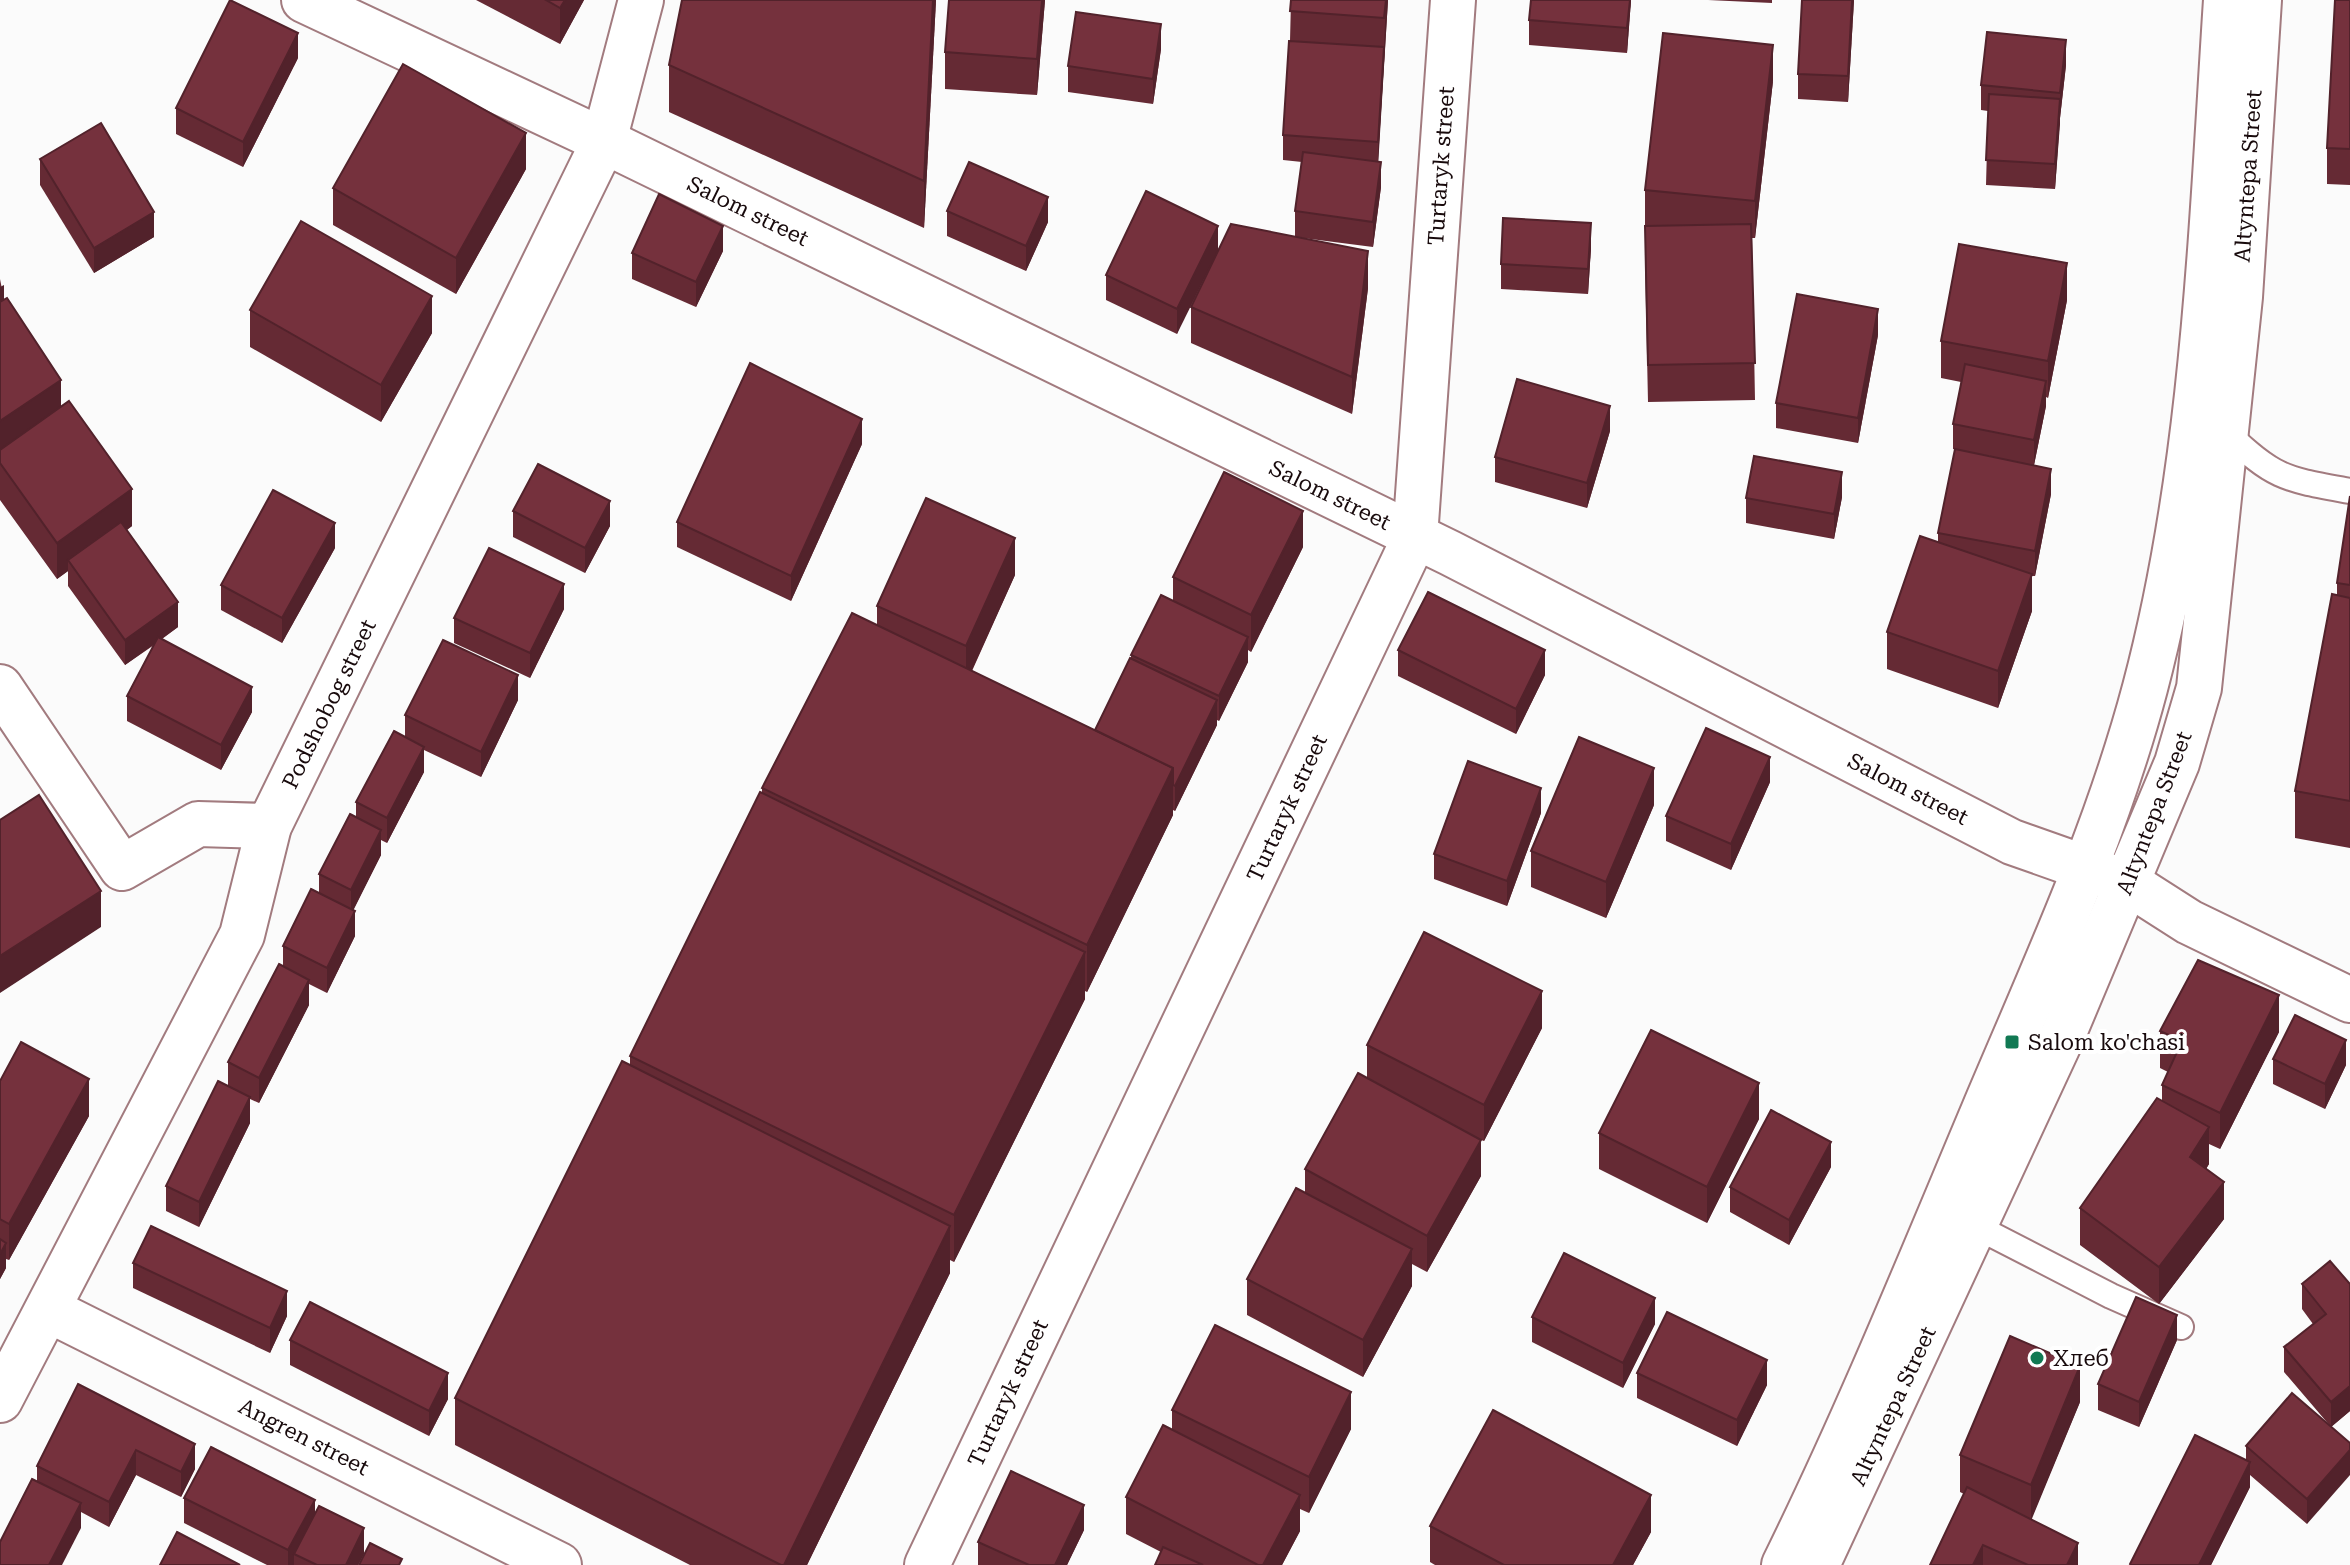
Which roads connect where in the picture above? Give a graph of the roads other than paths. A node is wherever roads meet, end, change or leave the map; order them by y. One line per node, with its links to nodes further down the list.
1 (304, 0): 6 (street, Salom street)
2 (641, 0): 6 (street, Podshobog street)
3 (1453, 0): 9 (street, Turtaryk street)
4 (2226, 0): 12 (street, Altyntepa Street)
5 (2259, 0): 7 (street, Altyntepa Street)
6 (604, 141): 9 (street, Salom street); 11 (street, Podshobog street)
7 (2227, 433): 8 (lane); 13 (street, Altyntepa Street)
8 (2350, 491)
9 (1415, 537): 12 (street, Salom street); 20 (street, Turtaryk street)
10 (0, 687): 11 (street)
11 (269, 826): 16 (street, Podshobog street)
12 (2087, 869): 13 (street, Salom street); 21 (street, Altyntepa Street)
13 (2128, 883): 14 (street, Salom street); 15 (street, Altyntepa Street)
14 (2350, 1000)
15 (1975, 1226): 17 (lane); 22 (street, Altyntepa Street)
16 (49, 1310): 18 (street, Podshobog street); 19 (street, Angren street)
17 (2181, 1327)
18 (0, 1400)
19 (559, 1565)
20 (927, 1565)
21 (1784, 1565)
22 (1817, 1565)

